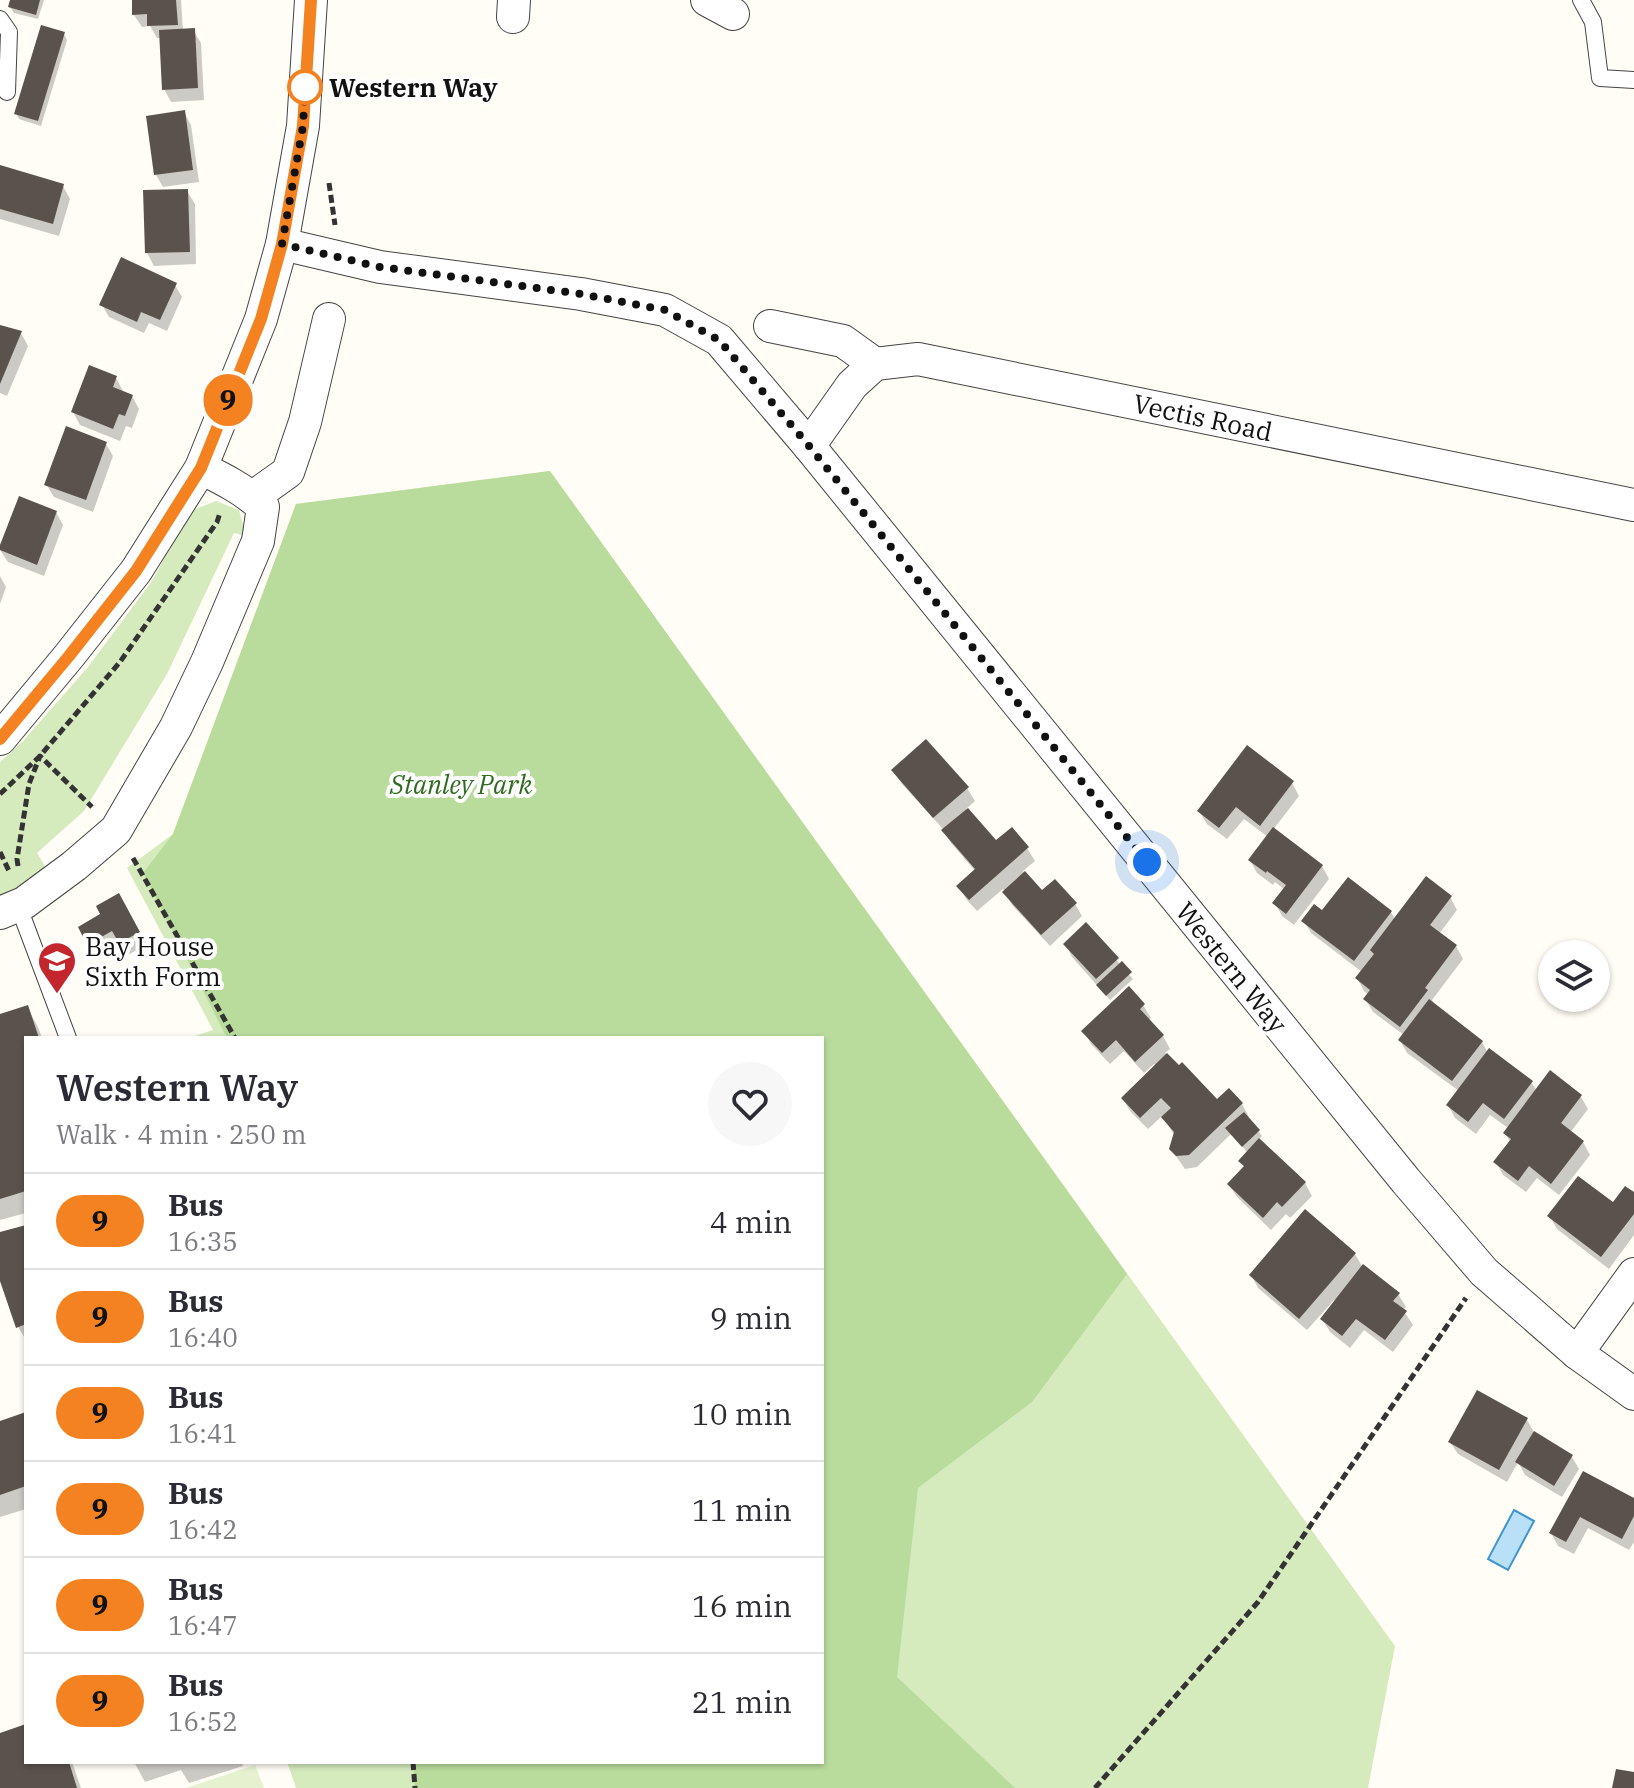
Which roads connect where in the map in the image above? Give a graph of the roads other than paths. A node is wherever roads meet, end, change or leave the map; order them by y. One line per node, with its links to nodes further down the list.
1 (311, 0): 6 (street)
2 (1581, 0): 4 (lane)
3 (0, 19): 5 (lane)
4 (1634, 80)
5 (7, 92)
6 (282, 244): 10 (street, Western Way); 11 (street)
7 (329, 319): 11 (street)
8 (770, 326): 9 (street)
9 (875, 364): 10 (street); 12 (street, Vectis Road)
10 (809, 446): 17 (street, Western Way)
11 (227, 482): 13 (street); 14 (street)
12 (1634, 505)
13 (0, 739)
14 (14, 907): 15 (lane)
15 (67, 1036)
16 (1634, 1274): 17 (street)
17 (1577, 1353): 18 (street, Western Way)
18 (1634, 1394)

